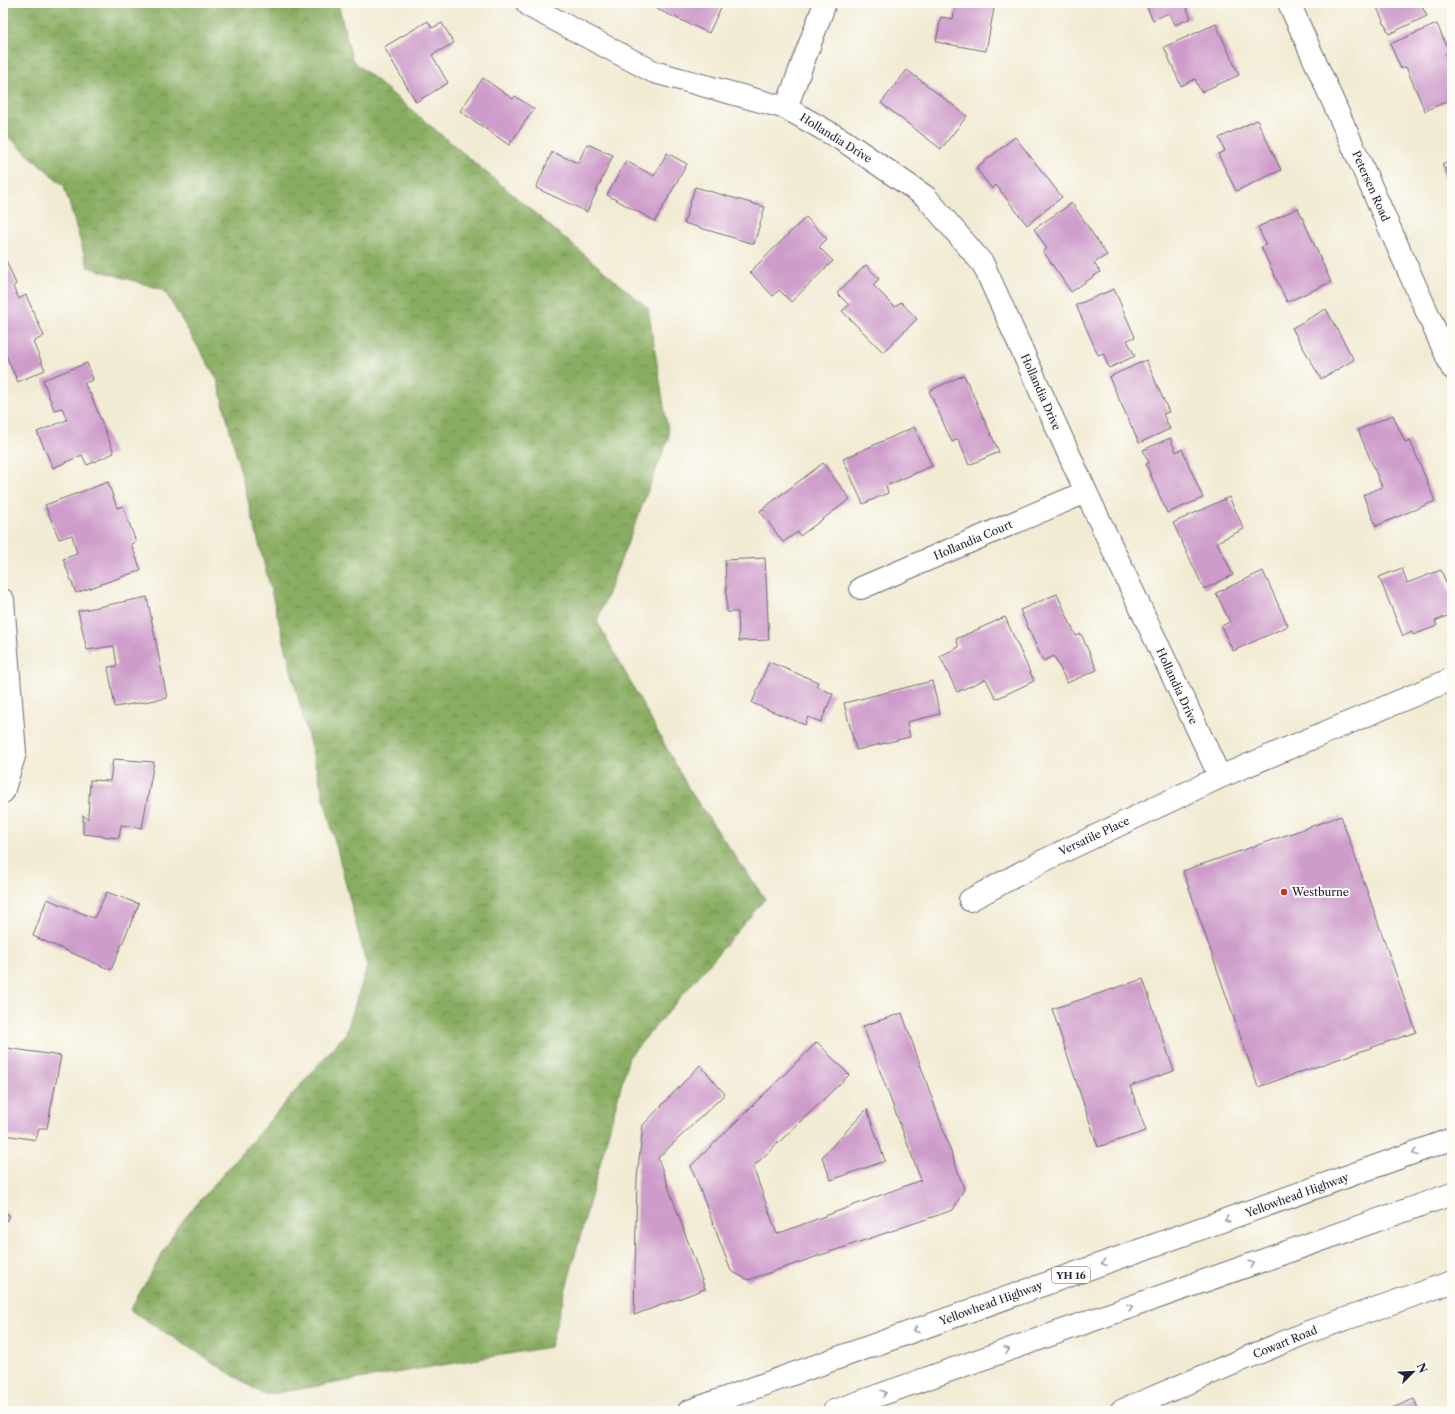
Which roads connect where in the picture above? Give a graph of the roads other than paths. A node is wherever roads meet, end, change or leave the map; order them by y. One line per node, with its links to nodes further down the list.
1 (527, 3): 4 (main road, Hollandia Drive)
2 (825, 3): 4 (main road)
3 (1289, 3): 5 (main road, Petersen Road)
4 (786, 108): 6 (main road, Hollandia Drive)
5 (1452, 368)
6 (1086, 492): 7 (main road, Hollandia Court); 10 (main road, Hollandia Drive)
7 (861, 588)
8 (3, 600): 11 (main road)
9 (1452, 679): 10 (main road)
10 (1220, 777): 12 (main road, Versatile Place)
11 (3, 792)
12 (970, 900)
13 (1452, 1139): 16 (main road, Yellowhead Highway / YH 16, one-way to 16)
14 (1452, 1194): 17 (main road, one-way to 14)
15 (1452, 1282): 18 (main road, Cowart Road)
16 (689, 1411)
17 (834, 1411)
18 (1121, 1411)

